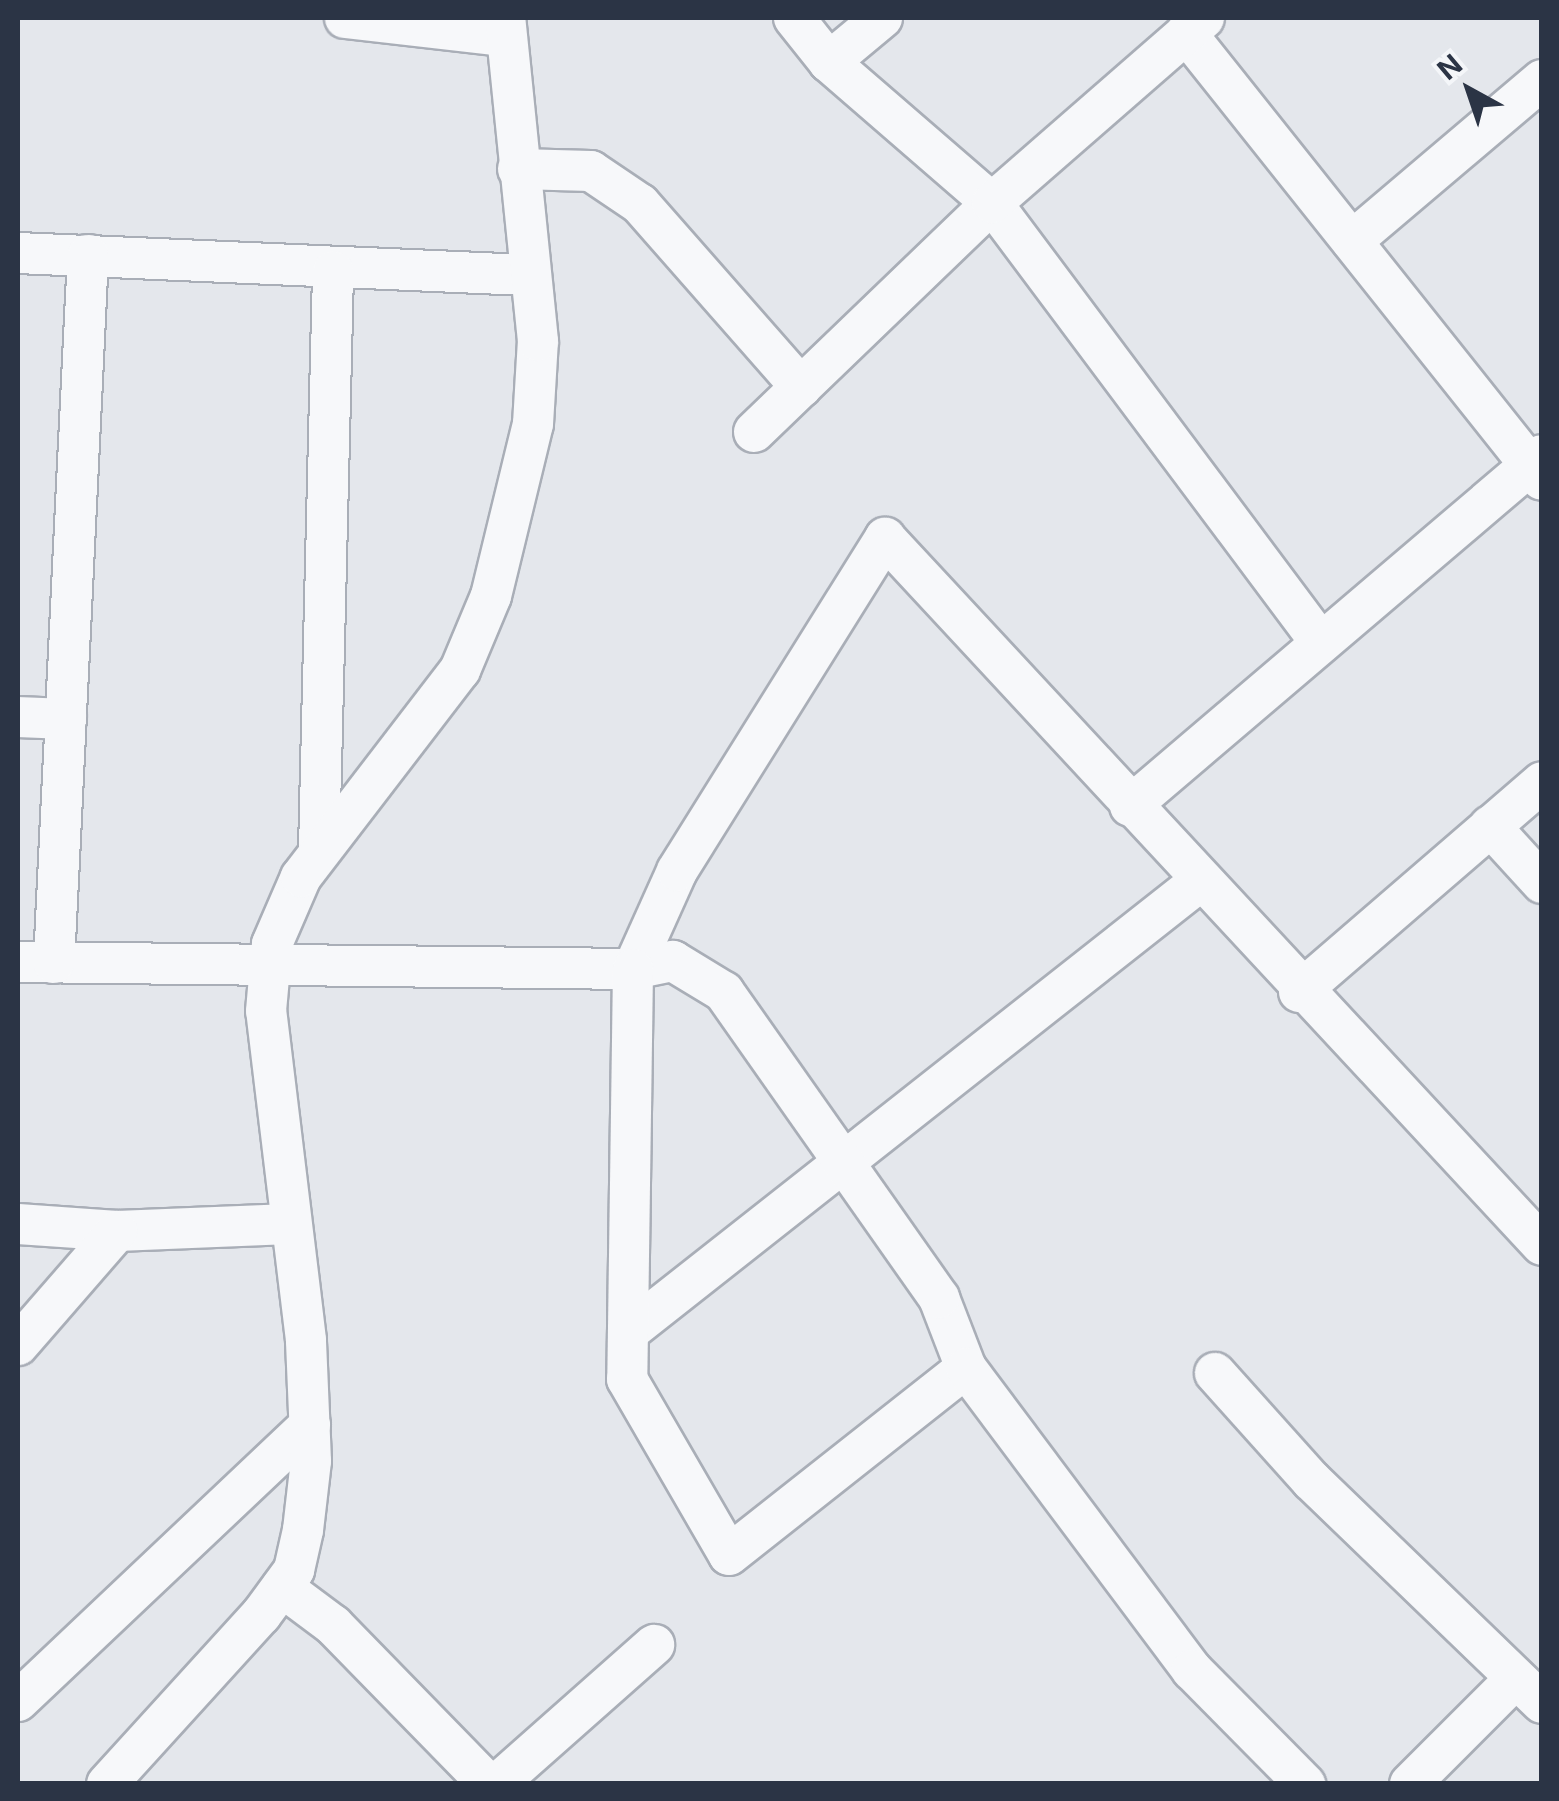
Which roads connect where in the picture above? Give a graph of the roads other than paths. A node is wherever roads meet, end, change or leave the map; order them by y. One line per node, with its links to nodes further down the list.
1 (345, 18): 5 (street)
2 (794, 18): 6 (street)
3 (882, 18): 6 (street)
4 (1195, 25): 9 (street); 10 (street)
5 (504, 27): 8 (street)
6 (829, 62): 9 (street)
7 (1542, 80): 10 (street)
8 (518, 168): 14 (street); 15 (street)
9 (992, 203): 15 (street); 18 (street)
10 (1352, 242): 17 (street)
11 (18, 253): 12 (street)
12 (88, 255): 13 (street); 20 (street)
13 (333, 271): 14 (street); 24 (street)
14 (525, 275): 24 (street)
15 (801, 387): 16 (street)
16 (754, 432)
17 (1538, 467): 18 (street)
18 (1322, 643): 22 (street)
19 (18, 717): 20 (street)
20 (66, 719): 27 (street)
21 (1542, 782): 23 (street)
22 (1130, 806): 25 (street); 29 (street)
23 (1490, 826): 26 (street); 30 (street)
24 (319, 850): 28 (street)
25 (1199, 882): 30 (street); 31 (street)
26 (1542, 882)
27 (36, 962): 28 (street)
28 (270, 968): 29 (street); 33 (street)
29 (633, 969): 31 (street); 36 (street)
30 (1299, 992): 35 (street)
31 (844, 1169): 36 (street); 38 (street)
32 (18, 1224): 34 (street)
33 (290, 1224): 34 (street); 40 (street)
34 (118, 1231): 37 (street)
35 (1542, 1245)
36 (628, 1332): 38 (street)
37 (18, 1344)
38 (966, 1368): 48 (street)
39 (1215, 1373): 43 (street)
40 (310, 1426): 41 (street); 44 (street)
41 (282, 1586): 45 (street); 46 (street)
42 (654, 1645): 47 (street)
43 (1528, 1691): 49 (street)
44 (18, 1701)
45 (107, 1784)
46 (488, 1784)
47 (498, 1784)
48 (1304, 1784)
49 (1410, 1784)

